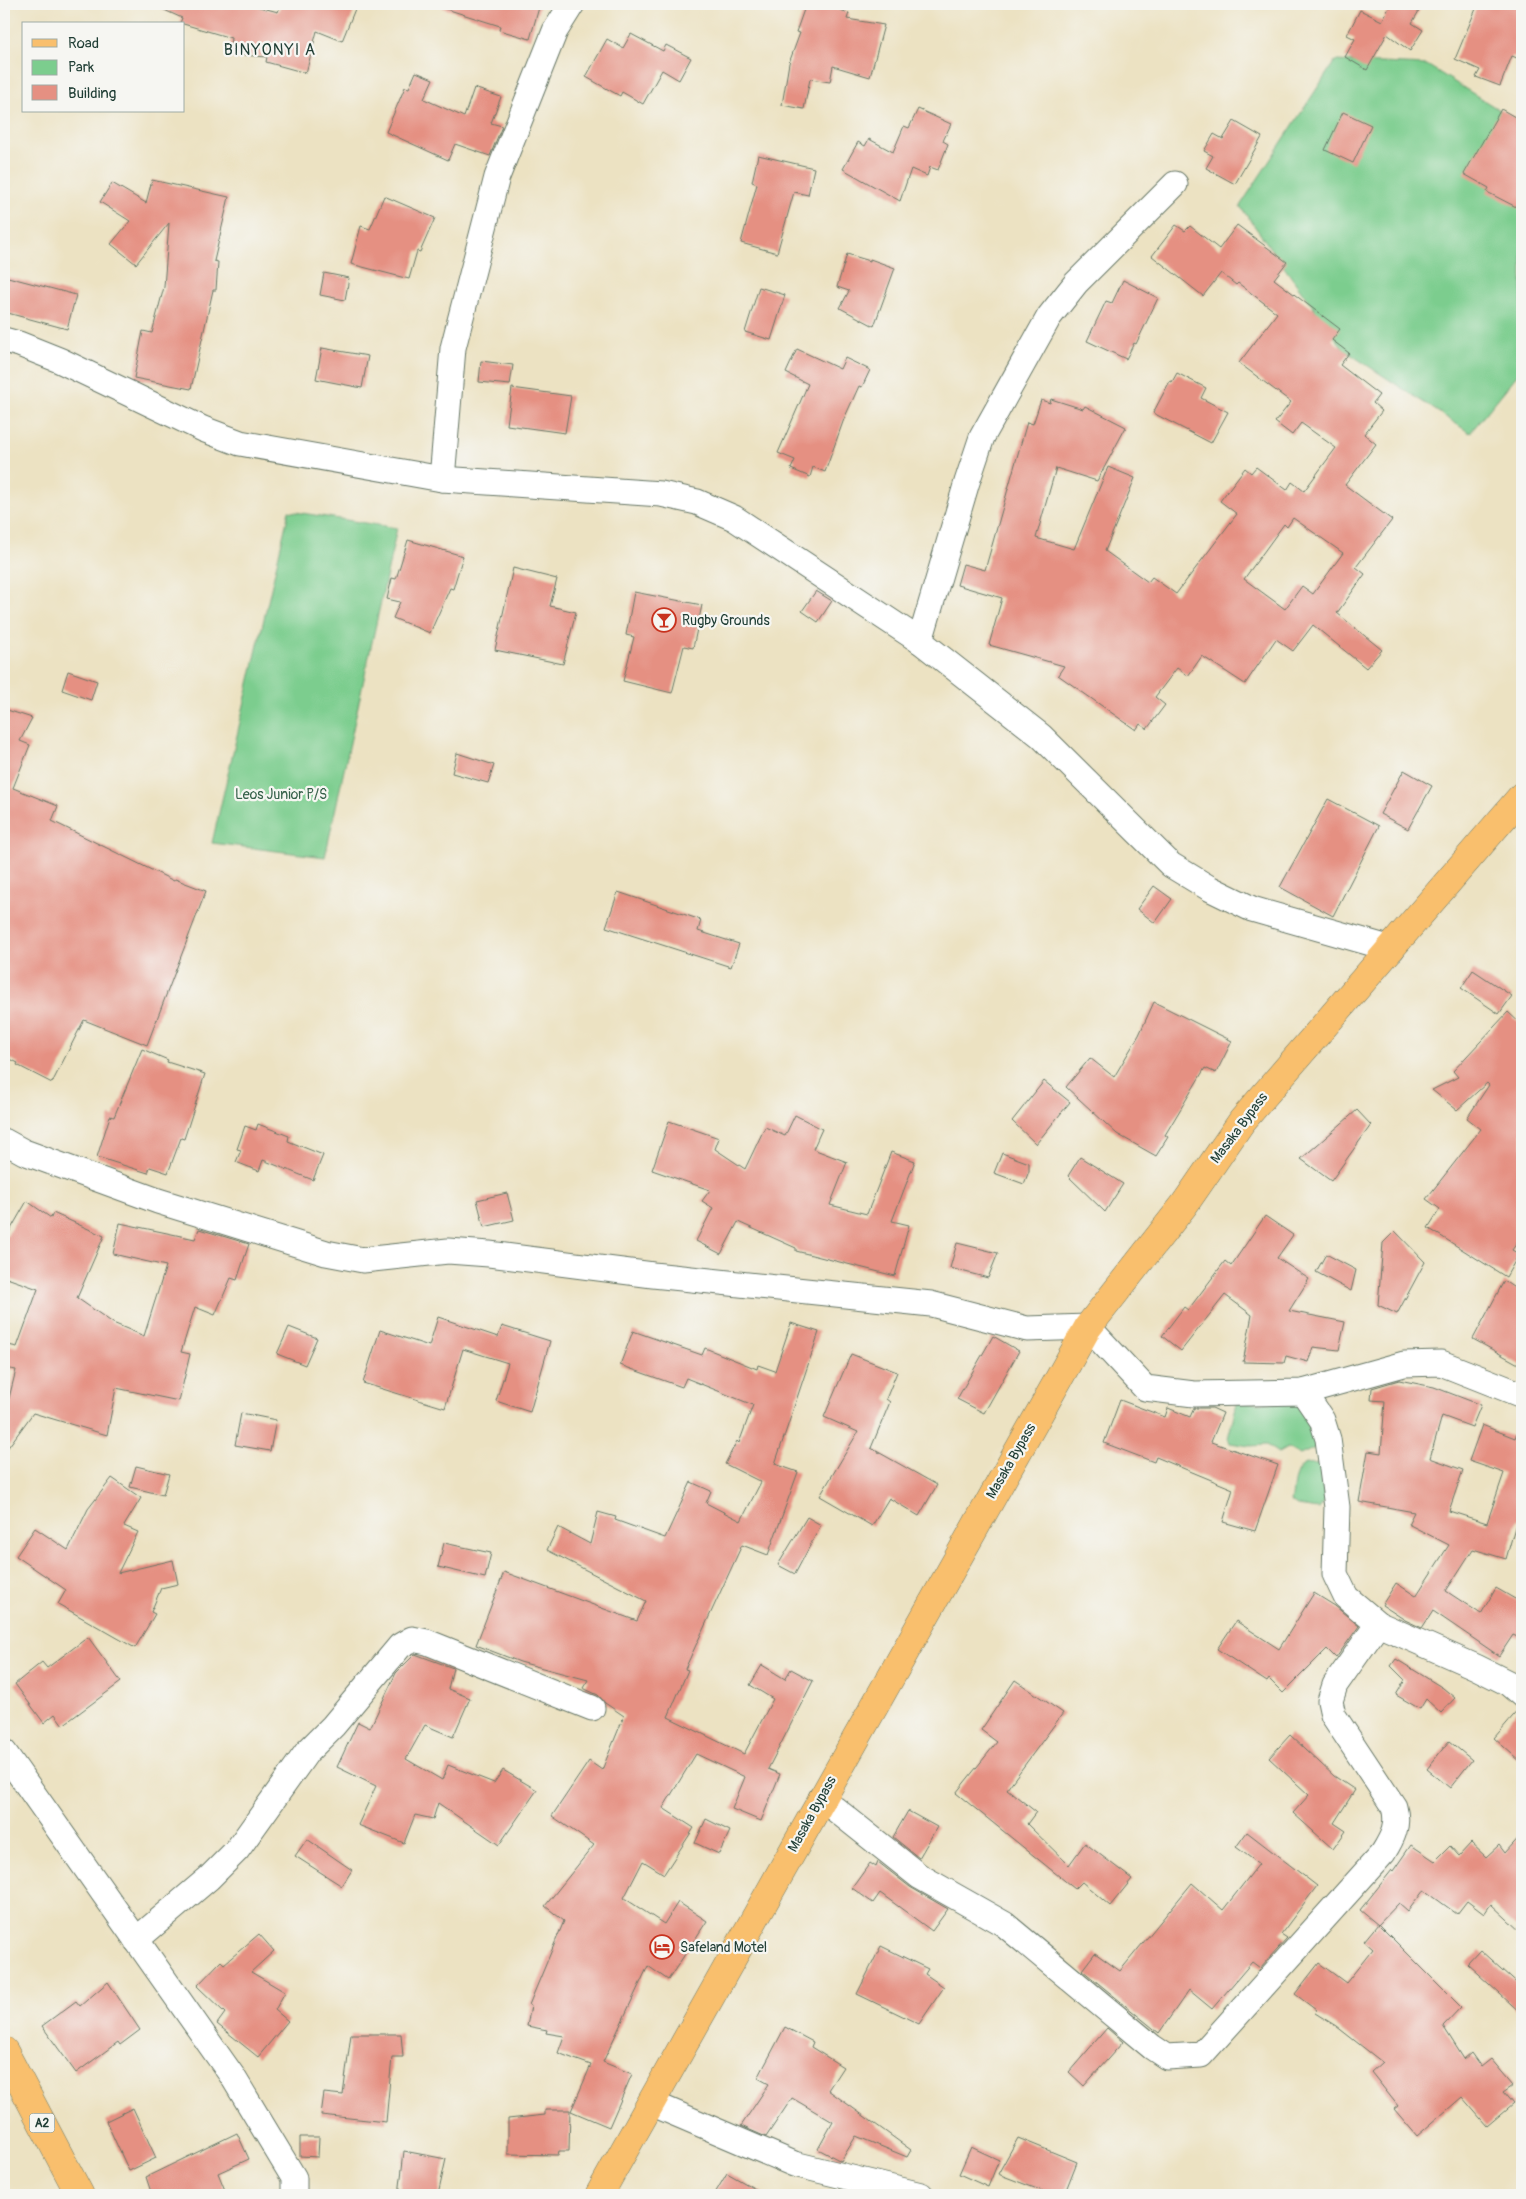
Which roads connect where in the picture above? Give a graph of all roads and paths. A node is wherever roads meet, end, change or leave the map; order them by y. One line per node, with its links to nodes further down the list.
1 (572, 4): 4 (street)
2 (1174, 184): 5 (street)
3 (4, 340): 4 (street)
4 (442, 480): 5 (street)
5 (920, 641): 7 (street)
6 (1522, 796): 7 (main road, Masaka Bypass)
7 (1392, 949): 9 (main road, Masaka Bypass)
8 (4, 1141): 9 (street)
9 (1088, 1327): 10 (street); 16 (main road, Masaka Bypass)
10 (1303, 1392): 11 (street); 12 (street)
11 (1522, 1395)
12 (1378, 1624): 13 (street); 16 (street)
13 (1522, 1695)
14 (592, 1708): 17 (street)
15 (4, 1752): 17 (street)
16 (821, 1798): 19 (main road, Masaka Bypass)
17 (136, 1940): 21 (street)
18 (4, 2051): 20 (main road, A2)
19 (651, 2103): 22 (main road, Masaka Bypass); 23 (street)
20 (80, 2195)
21 (294, 2195)
22 (599, 2195)
23 (921, 2195)

